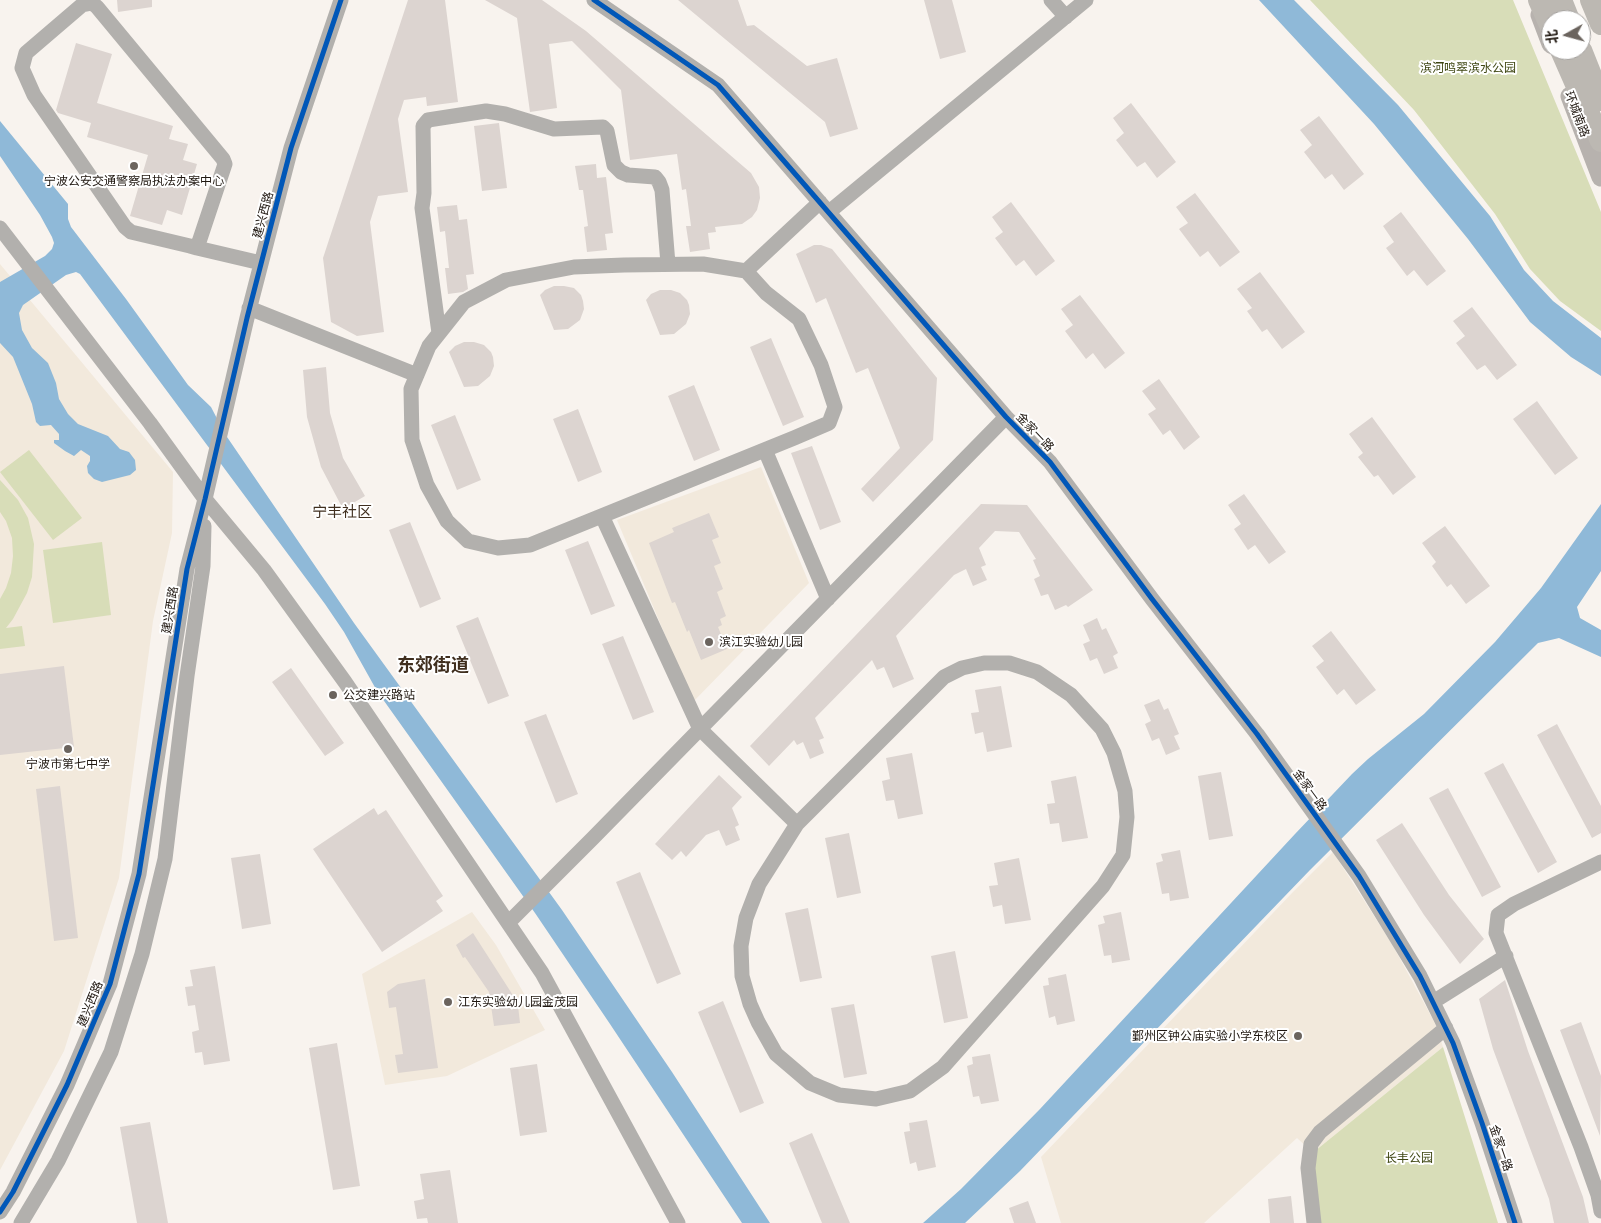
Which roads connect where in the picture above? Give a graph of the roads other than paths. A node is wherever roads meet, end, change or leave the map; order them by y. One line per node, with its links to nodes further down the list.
1 (341, 0): 19 (street, 建兴西路)
2 (594, 0): 16 (street, 金家一路)
3 (1051, 0): 7 (street)
4 (1086, 0): 7 (street)
5 (1534, 0): 8 (main road)
6 (1591, 0): 9 (highway)
7 (1066, 17): 16 (street)
8 (1541, 18)
9 (1601, 24)
10 (1557, 60): 15 (main road, 环城南路)
11 (1565, 60): 14 (highway)
12 (1585, 60): 13 (highway)
13 (1601, 100)
14 (1601, 141)
15 (1601, 177)
16 (824, 207): 21 (street); 25 (street, 金家一路)
17 (0, 228): 27 (street)
18 (196, 248): 18 (street); 19 (street)
19 (261, 262): 22 (street, 建兴西路)
20 (668, 264): 21 (street); 23 (street); 23 (street)
21 (746, 271): 26 (street)
22 (249, 308): 24 (street); 27 (street, 建兴西路)
23 (439, 333): 24 (street)
24 (417, 375): 28 (street)
25 (1006, 417): 29 (street); 35 (street, 金家一路)
26 (765, 450): 28 (street); 29 (street)
27 (205, 499): 33 (street); 38 (street, 建兴西路); 39 (street, 建兴西路)
28 (602, 516): 30 (street)
29 (828, 599): 30 (street)
30 (700, 729): 31 (street); 33 (street)
31 (797, 824): 31 (street)
32 (1601, 862): 34 (street)
33 (511, 919): 40 (street)
34 (1506, 956): 35 (street); 37 (street)
35 (1433, 1002): 36 (street, 金家一路)
36 (1446, 1028): 41 (street); 42 (street, 金家一路)
37 (1601, 1211)
38 (0, 1212)
39 (22, 1223)
40 (678, 1223)
41 (1314, 1223)
42 (1515, 1223)

